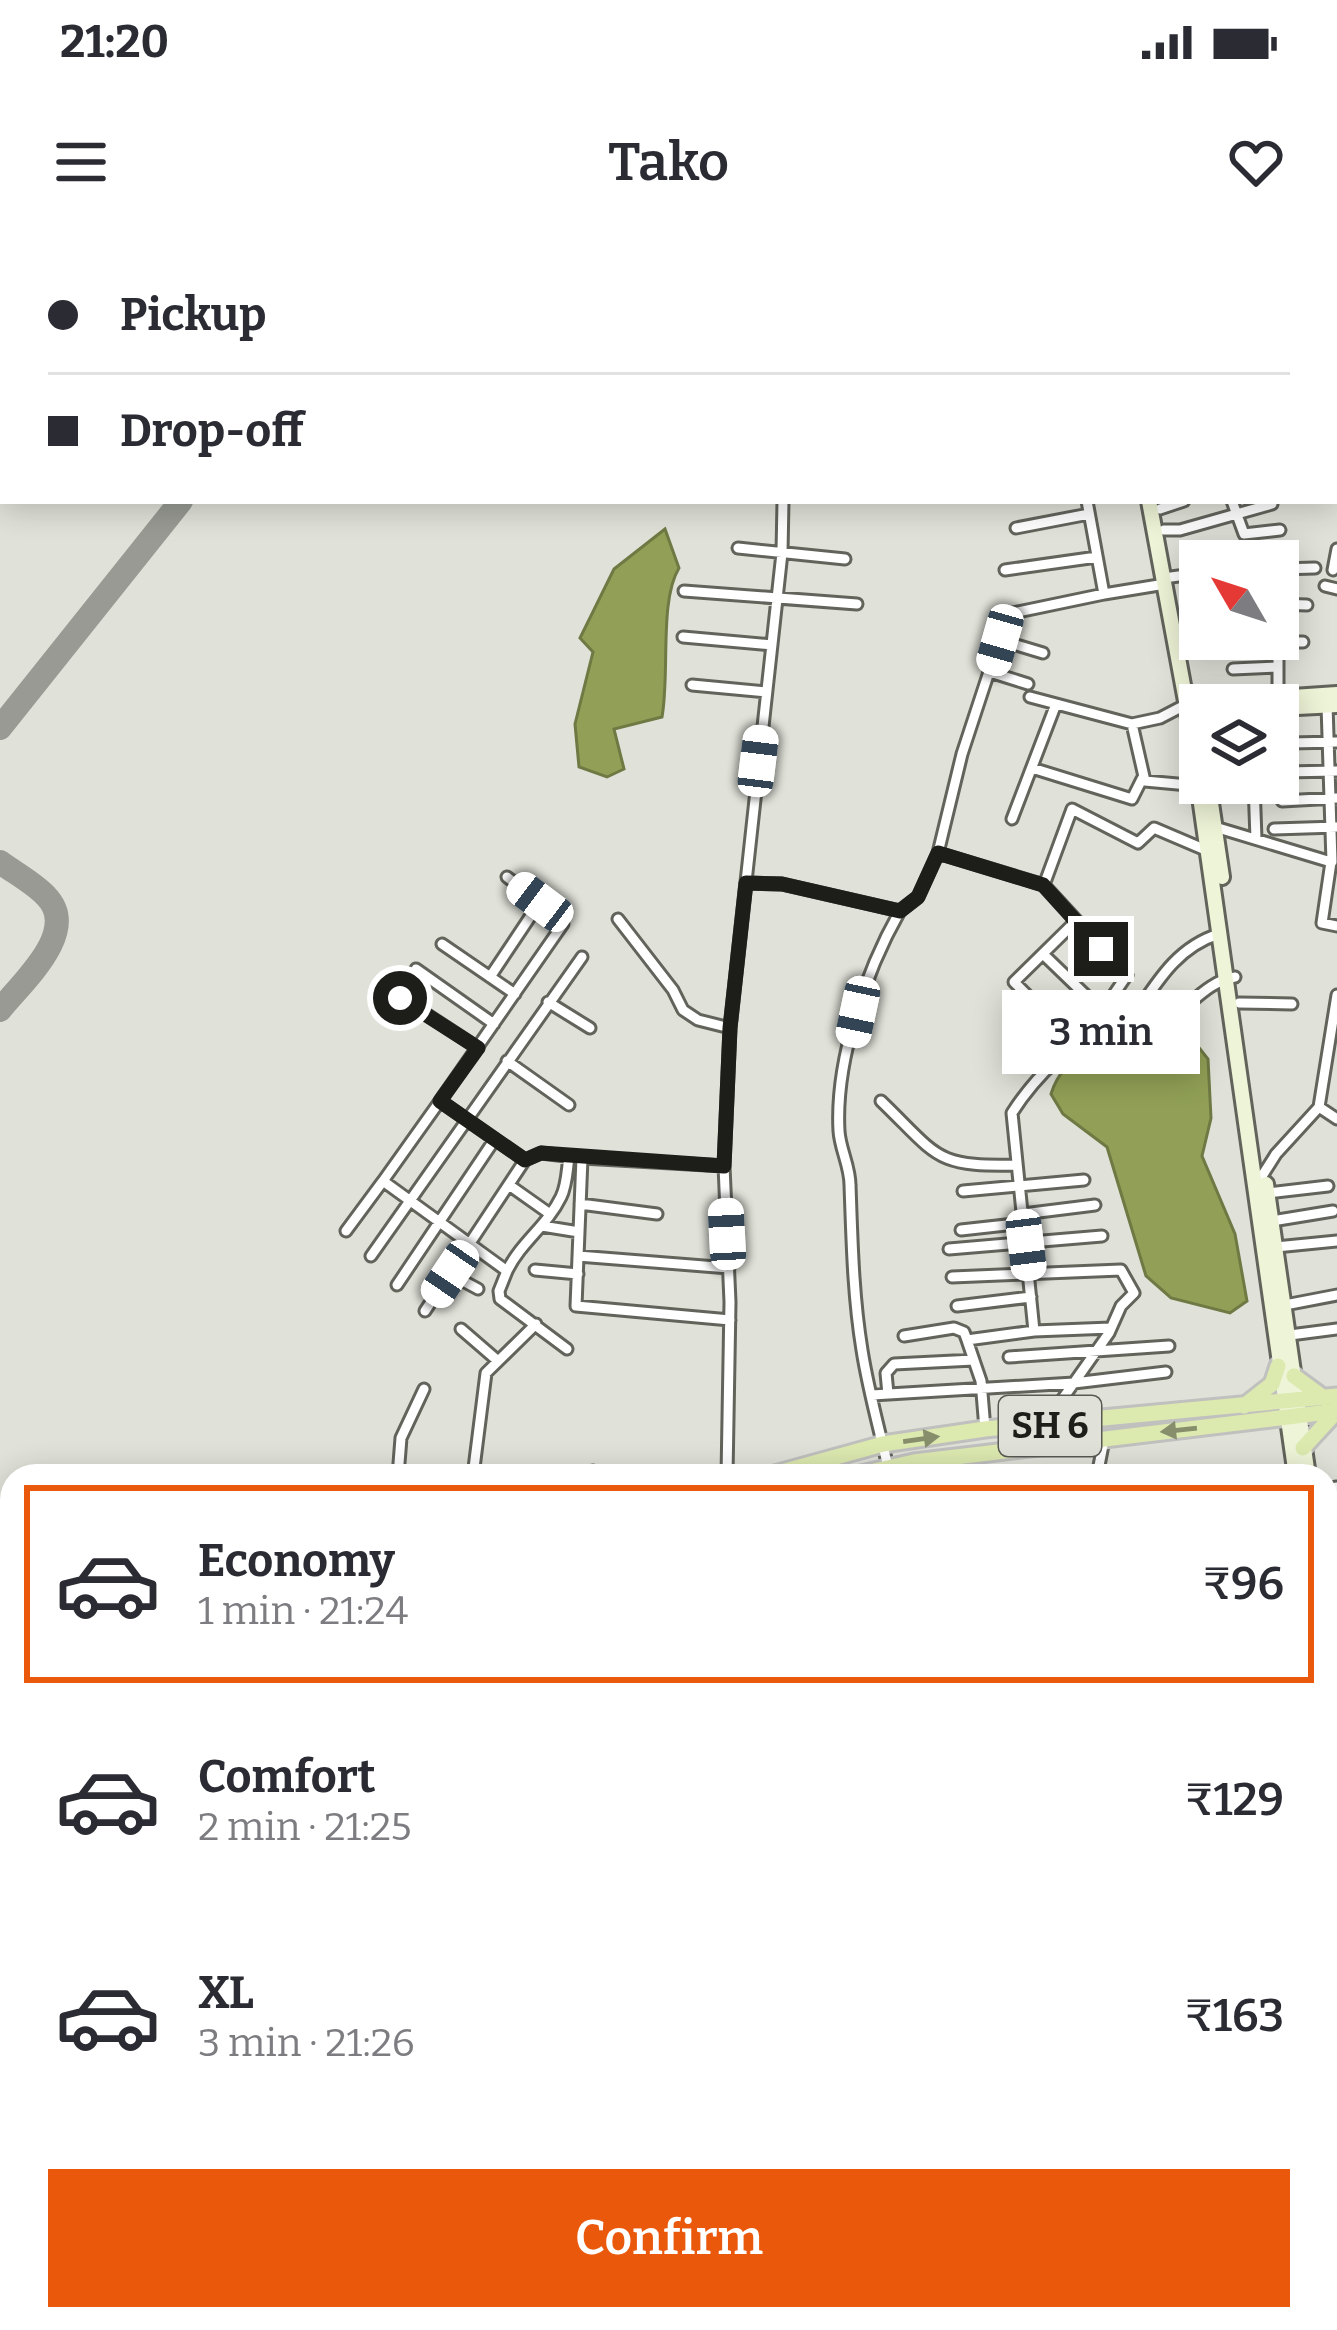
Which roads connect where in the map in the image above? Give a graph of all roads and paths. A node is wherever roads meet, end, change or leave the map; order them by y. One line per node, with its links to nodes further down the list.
1 (783, 504): 12 (street)
2 (1087, 504): 6 (street)
3 (1156, 504): 8 (street); 20 (street)
4 (1272, 504): 5 (street)
5 (1234, 507): 8 (street); 9 (street)
6 (1089, 514): 7 (street); 13 (street)
7 (1016, 528)
8 (1164, 530): 20 (street)
9 (1280, 530)
10 (738, 548): 12 (street)
11 (1337, 549): 18 (street)
12 (782, 553): 14 (street); 25 (street)
13 (1097, 557): 17 (street); 24 (street)
14 (845, 559)
15 (1299, 568): 16 (street)
16 (1315, 568)
17 (1005, 570)
18 (1333, 570)
19 (1179, 578): 20 (street)
20 (1168, 580): 24 (street); 40 (street)
21 (1324, 586): 22 (street)
22 (1337, 590)
23 (684, 591): 25 (street)
24 (1104, 594): 30 (street)
25 (777, 597): 26 (street); 33 (street)
26 (857, 604)
27 (1299, 605): 28 (street)
28 (1307, 605)
29 (683, 637): 33 (street)
30 (1000, 640): 34 (street); 38 (street)
31 (1299, 641): 32 (street)
32 (1303, 642)
33 (772, 645): 43 (street)
34 (1043, 653)
35 (1279, 660): 37 (street)
36 (1233, 668): 37 (street)
37 (1279, 668): 41 (street)
38 (991, 673): 39 (street); 68 (street)
39 (1028, 684)
40 (1187, 684)
41 (1279, 684)
42 (692, 685): 43 (street)
43 (766, 692): 71 (street)
44 (1030, 697): 47 (street)
45 (1334, 701): 46 (street); 50 (street)
46 (1299, 702)
47 (1056, 704): 49 (street); 52 (street)
48 (1179, 712): 49 (street)
49 (1132, 724): 55 (street)
50 (1332, 742): 51 (street); 53 (street)
51 (1299, 743)
52 (1032, 768): 55 (street); 62 (street)
53 (1332, 771): 54 (street); 57 (street)
54 (1299, 772)
55 (1142, 779): 56 (street)
56 (1179, 784)
57 (1333, 799): 58 (street); 64 (street)
58 (1299, 801)
59 (1205, 804): 67 (street)
60 (1209, 804): 63 (street)
61 (1255, 804): 66 (street)
62 (1012, 819)
63 (1215, 827): 66 (street); 85 (street)
64 (1334, 828): 65 (street); 69 (street)
65 (1274, 829)
66 (1256, 839): 69 (street)
67 (1208, 850): 73 (street); 79 (street)
68 (938, 853): 73 (street); 75 (street)
69 (1334, 862): 72 (street)
70 (507, 877): 74 (street)
71 (746, 883): 75 (street); 98 (street)
72 (1332, 884): 78 (street)
73 (1043, 885): 77 (street)
74 (540, 902): 84 (street); 86 (street)
75 (900, 911): 178 (street)
76 (618, 919): 98 (street)
77 (1075, 922): 81 (street); 93 (street)
78 (1337, 926)
79 (1221, 933): 85 (street); 92 (street)
80 (442, 944): 84 (street)
81 (1043, 954): 93 (street); 96 (street)
82 (582, 957): 89 (street)
83 (416, 969): 95 (street)
84 (490, 976): 86 (street)
85 (1231, 977): 90 (street); 99 (street); 116 (street)
86 (515, 994): 95 (street)
87 (1337, 995): 94 (street)
88 (400, 998): 100 (street)
89 (548, 1002): 97 (street); 101 (street)
90 (1239, 1003): 91 (street); 116 (street)
91 (1292, 1004)
92 (1138, 1010)
93 (1102, 1011): 99 (street)
94 (1336, 1016): 105 (street)
95 (494, 1024): 100 (street)
96 (1059, 1027)
97 (590, 1028)
98 (730, 1028): 113 (street)
99 (1080, 1045): 112 (street)
100 (478, 1048): 102 (street)
101 (507, 1061): 104 (street); 107 (street)
102 (440, 1101): 107 (street); 115 (street)
103 (881, 1101): 112 (street)
104 (569, 1105)
105 (1319, 1107): 106 (street); 116 (street)
106 (1337, 1119)
107 (467, 1120): 108 (street); 121 (street)
108 (494, 1138): 111 (street); 128 (street)
109 (569, 1157): 110 (street); 111 (street); 125 (street)
110 (582, 1158): 113 (street); 122 (street)
111 (525, 1160): 117 (street)
112 (1017, 1165): 118 (street)
113 (724, 1166): 142 (street)
114 (1084, 1180): 118 (street)
115 (383, 1181): 121 (street); 132 (street)
116 (1263, 1183): 119 (street); 129 (street); 171 (street)
117 (509, 1185): 125 (street); 136 (street)
118 (1020, 1186): 120 (street); 127 (street)
119 (1328, 1186)
120 (962, 1191)
121 (410, 1201): 128 (street); 140 (street)
122 (580, 1204): 126 (street); 133 (street)
123 (1095, 1205): 127 (street)
124 (1333, 1211): 129 (street)
125 (550, 1214): 130 (street)
126 (657, 1214)
127 (1023, 1219): 131 (street); 137 (street)
128 (440, 1221): 136 (street); 149 (street)
129 (1272, 1221): 138 (street)
130 (542, 1226): 133 (street); 144 (street)
131 (961, 1230)
132 (346, 1231)
133 (579, 1232): 141 (street)
134 (1102, 1236): 137 (street)
135 (1337, 1241): 138 (street)
136 (470, 1244): 144 (street); 146 (street)
137 (1026, 1245): 139 (street); 145 (street)
138 (1276, 1247): 153 (street)
139 (949, 1249)
140 (371, 1256)
141 (578, 1256): 142 (street); 147 (street)
142 (729, 1268): 156 (street)
143 (535, 1270): 147 (street)
144 (507, 1271): 157 (street)
145 (1029, 1272): 148 (street); 152 (street); 158 (street)
146 (450, 1274): 150 (street); 155 (street)
147 (578, 1274): 156 (street)
148 (952, 1277)
149 (397, 1285)
150 (478, 1289)
151 (1337, 1294): 153 (street)
152 (1031, 1297): 154 (street); 161 (street)
153 (1286, 1305): 162 (street)
154 (957, 1306)
155 (425, 1311)
156 (730, 1320): 190 (street)
157 (536, 1324): 166 (street); 170 (street)
158 (1111, 1328): 161 (street); 167 (street)
159 (461, 1329): 170 (street)
160 (1337, 1329): 162 (street)
161 (1034, 1331): 164 (street)
162 (1290, 1335): 173 (street)
163 (904, 1336): 164 (street)
164 (967, 1340): 169 (street)
165 (1168, 1346): 167 (street)
166 (567, 1349)
167 (1097, 1349): 168 (street); 174 (street)
168 (1009, 1357)
169 (974, 1360): 176 (street); 177 (street)
170 (498, 1361): 189 (street)
171 (1278, 1366): 180 (main road); 181 (street)
172 (1166, 1372): 174 (street)
173 (1294, 1376): 179 (main road); 181 (street)
174 (1074, 1384): 176 (street); 183 (street)
175 (424, 1388): 188 (street)
176 (981, 1390): 177 (street); 184 (street)
177 (888, 1394): 178 (street)
178 (872, 1395): 186 (street)
179 (1330, 1397): 181 (main road, SH 6)
180 (1242, 1407): 181 (main road, SH 6); 183 (main road, SH 6)
181 (1292, 1409): 182 (main road, SH 6); 185 (main road, SH 6, one-way to 185); 187 (street); 195 (street)
182 (1336, 1412): 187 (main road)
183 (1056, 1426): 184 (main road, SH 6)
184 (985, 1430): 186 (main road, SH 6, one-way to 184)
185 (1105, 1437): 193 (main road, SH 6); 194 (street)
186 (883, 1444): 191 (main road, SH 6); 192 (street)
187 (1303, 1448): 196 (street)
188 (399, 1464)
189 (474, 1464)
190 (728, 1464)
191 (810, 1464)
192 (887, 1464)
193 (945, 1464)
194 (1099, 1464)
195 (1295, 1464)
196 (1306, 1464)

